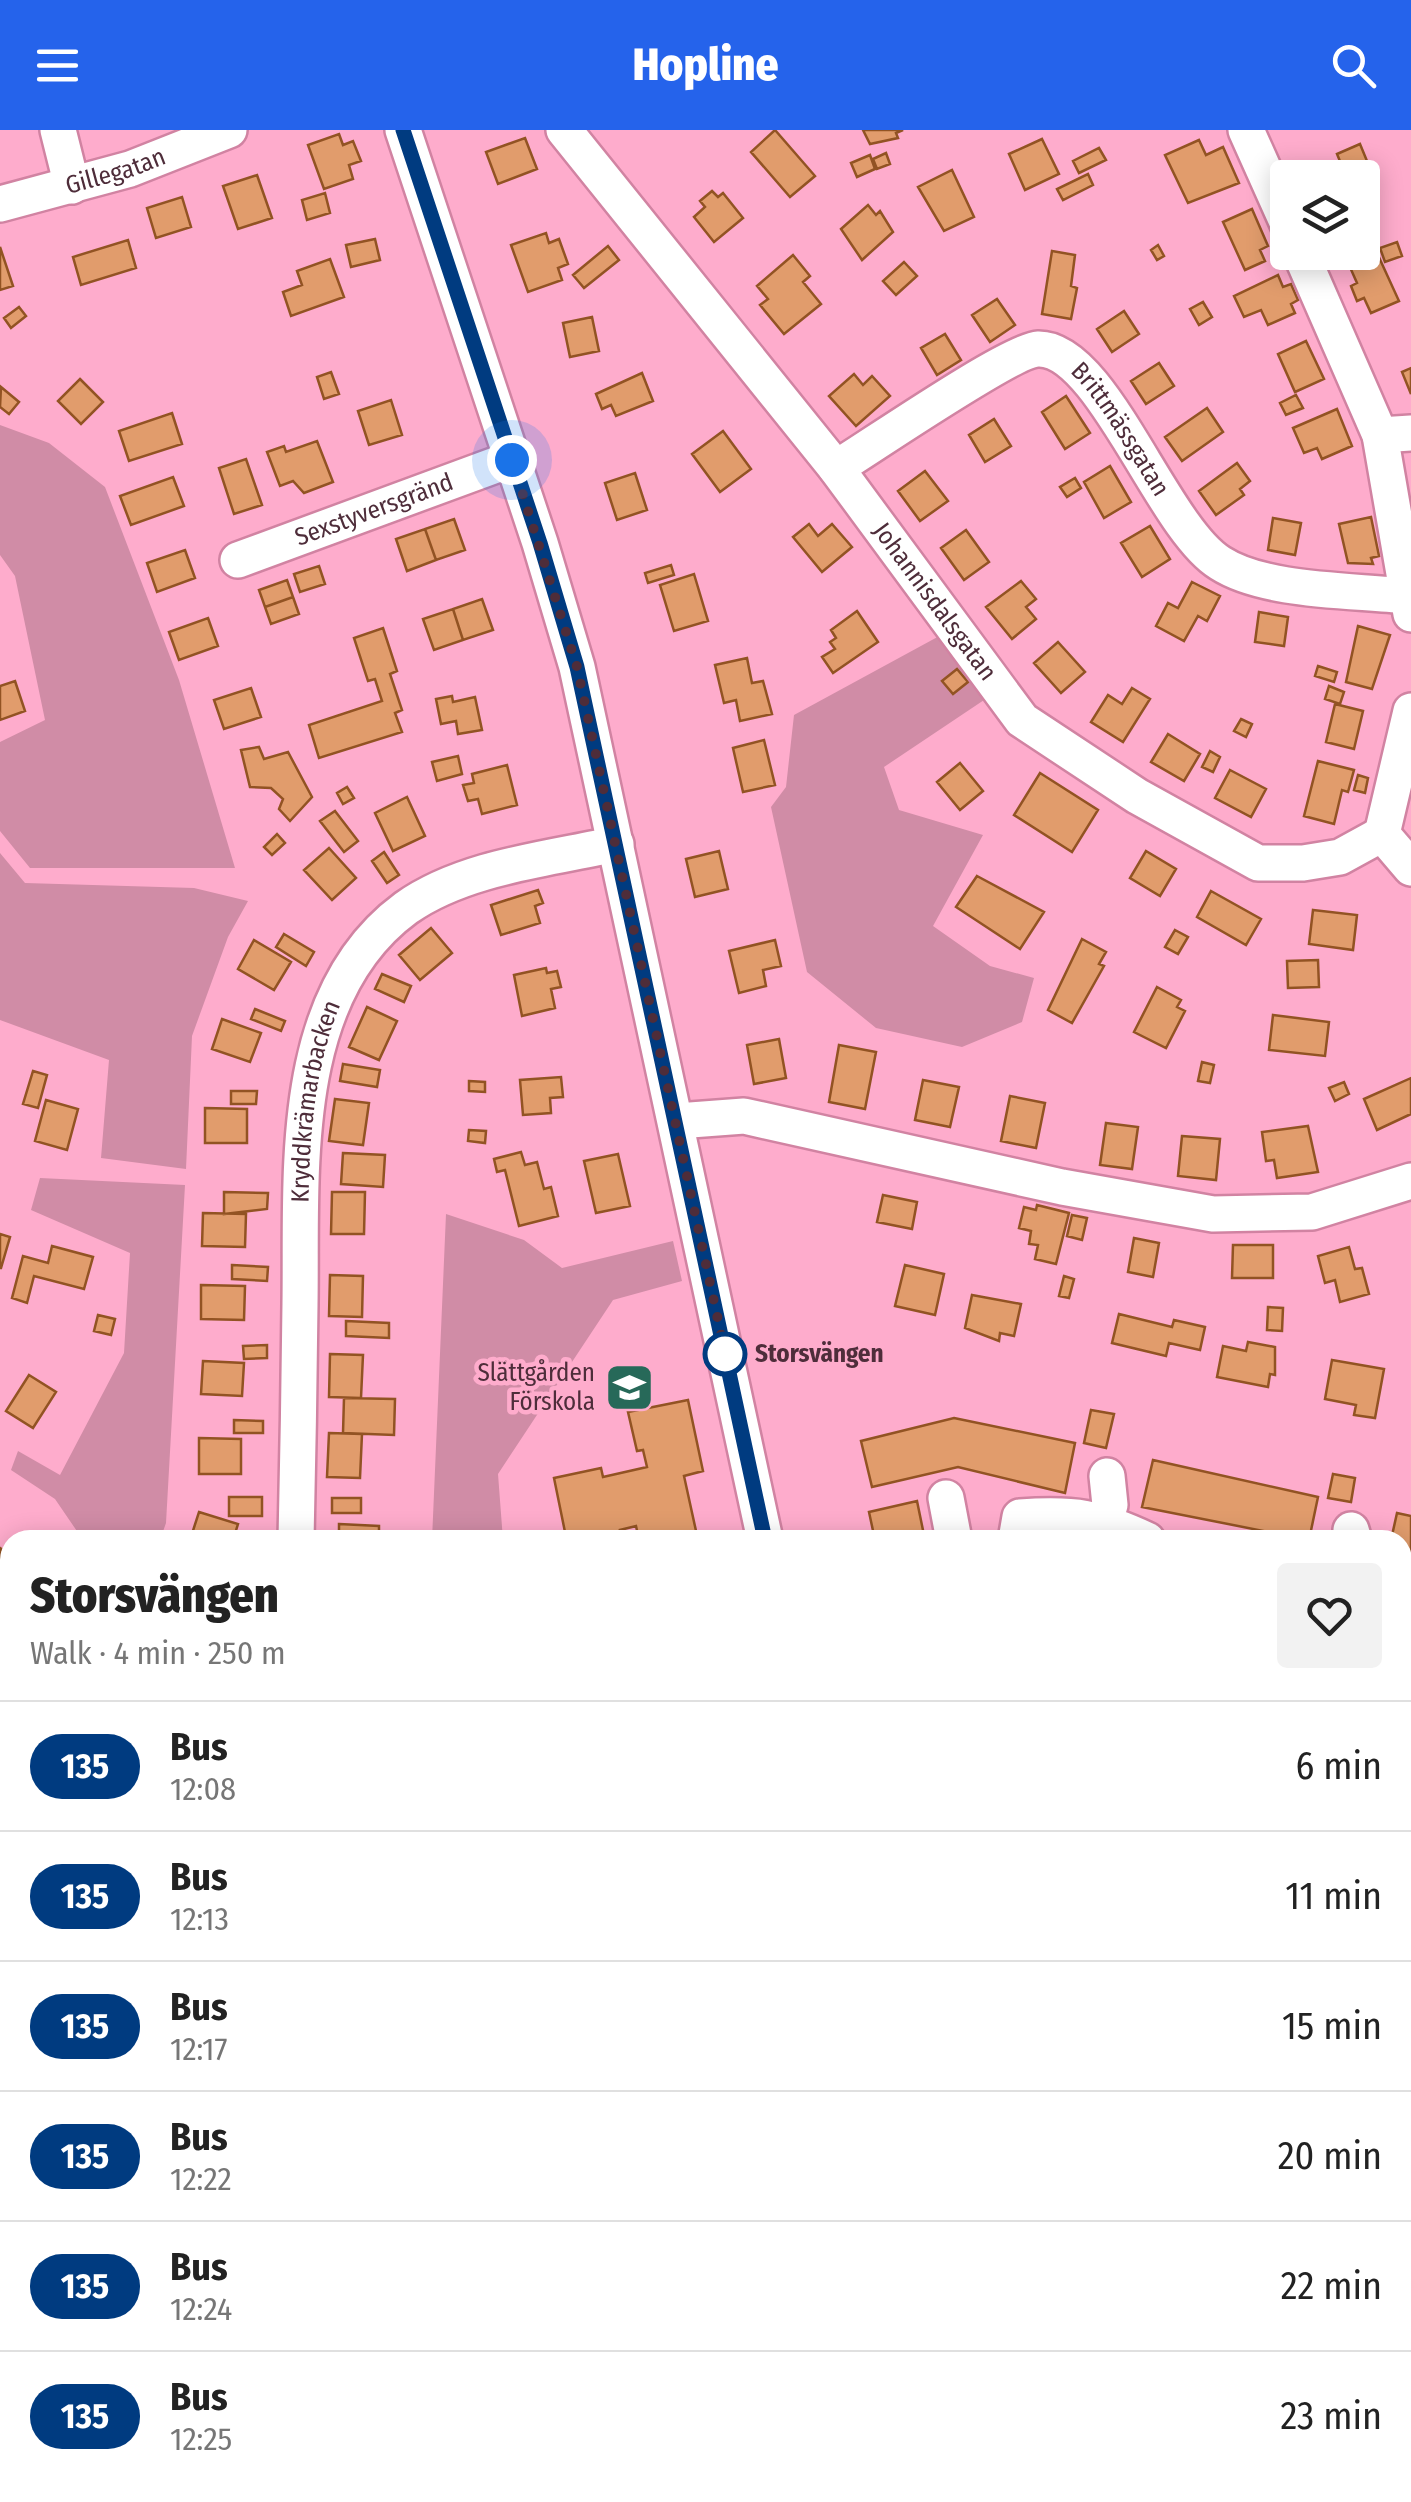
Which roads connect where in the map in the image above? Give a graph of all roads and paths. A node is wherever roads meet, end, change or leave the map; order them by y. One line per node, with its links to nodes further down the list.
1 (58, 130): 7 (street)
2 (230, 130): 7 (street, Gillegatan)
3 (564, 130): 12 (street, Johannisdalsgatan)
4 (1246, 130): 6 (street)
5 (411, 132): 11 (street)
6 (1270, 184)
7 (72, 186): 8 (street, Gillegatan)
8 (0, 204)
9 (1309, 270): 10 (street)
10 (1395, 434): 14 (street)
11 (512, 460): 13 (street, Sexstyversgränd); 17 (street)
12 (836, 468): 14 (street, Brittmässgatan); 16 (street, Johannisdalsgatan)
13 (238, 560)
14 (1408, 606)
15 (1411, 710): 16 (street)
16 (1382, 834): 18 (street)
17 (616, 844): 19 (street); 24 (street, Kryddkrämarbacken)
18 (1411, 868)
19 (677, 1121): 20 (street); 25 (street)
20 (1411, 1181)
21 (1107, 1476): 23 (street)
22 (946, 1498): 26 (street)
23 (1104, 1520): 27 (street); 28 (street)
24 (296, 1530)
25 (764, 1530)
26 (952, 1530)
27 (1018, 1530)
28 (1126, 1530)

